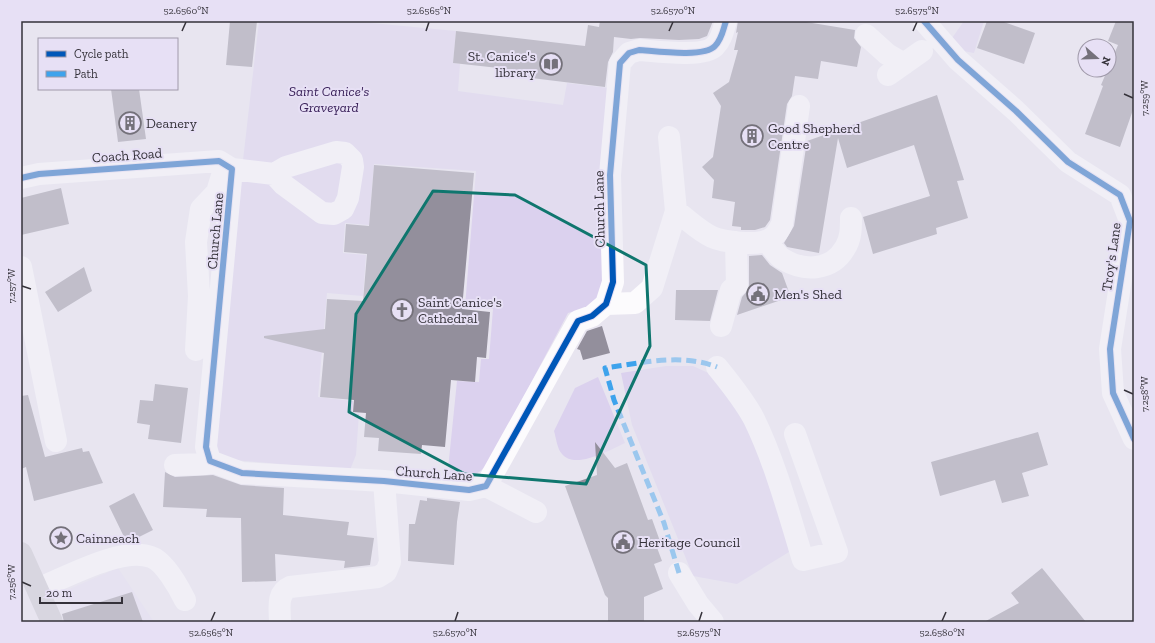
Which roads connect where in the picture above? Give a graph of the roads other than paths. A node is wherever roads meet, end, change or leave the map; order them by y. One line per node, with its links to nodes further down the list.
1 (726, 21): 16 (street, Church Lane)
2 (924, 21): 10 (street, Troy's Lane)
3 (866, 35): 4 (street)
4 (922, 51)
5 (799, 106): 13 (street)
6 (669, 137): 11 (street)
7 (229, 167): 8 (street, Coach Road); 9 (street, Coach Road); 18 (street); 23 (street, Church Lane)
8 (274, 174)
9 (21, 178)
10 (1127, 194): 21 (street, Troy's Lane)
11 (676, 210): 14 (street); 16 (street)
12 (851, 218): 13 (street)
13 (767, 241): 14 (street)
14 (736, 242): 17 (street)
15 (21, 267): 22 (street)
16 (606, 304): 26 (street, Church Lane)
17 (721, 326)
18 (196, 350)
19 (716, 367): 20 (street)
20 (795, 434)
21 (1134, 439)
22 (56, 441)
23 (210, 460): 24 (street); 25 (street, Church Lane)
24 (175, 465)
25 (384, 481): 26 (street, Church Lane); 33 (street)
26 (486, 486): 27 (street)
27 (536, 512)
28 (21, 553): 30 (main road)
29 (679, 573): 34 (street)
30 (37, 589): 31 (street); 32 (main road)
31 (185, 600)
32 (52, 622)
33 (280, 622)
34 (713, 622)

